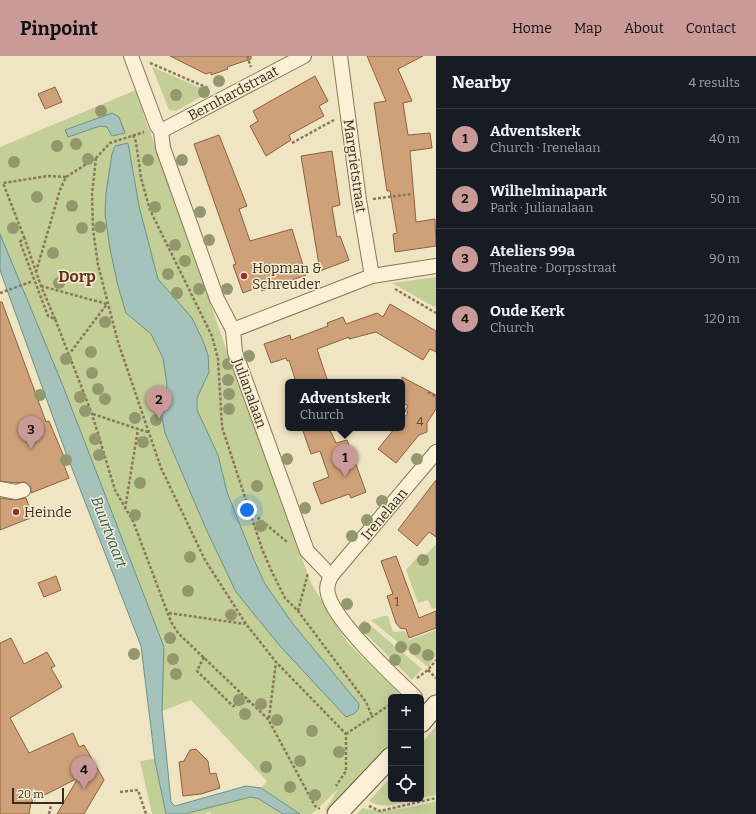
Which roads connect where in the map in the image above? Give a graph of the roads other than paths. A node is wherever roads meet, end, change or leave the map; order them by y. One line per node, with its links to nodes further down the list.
1 (131, 56): 4 (street, Julianalaan)
2 (304, 56): 4 (street, Bernhardstraat)
3 (340, 56): 6 (street, Margrietstraat)
4 (161, 131): 7 (street, Julianalaan)
5 (436, 266): 6 (street)
6 (372, 276): 7 (street)
7 (233, 330): 11 (street, Julianalaan)
8 (436, 452): 11 (street, Irenelaan)
9 (0, 489): 10 (street)
10 (23, 490)
11 (331, 576): 12 (street)
12 (411, 693)
13 (388, 760): 14 (street)
14 (328, 809)

